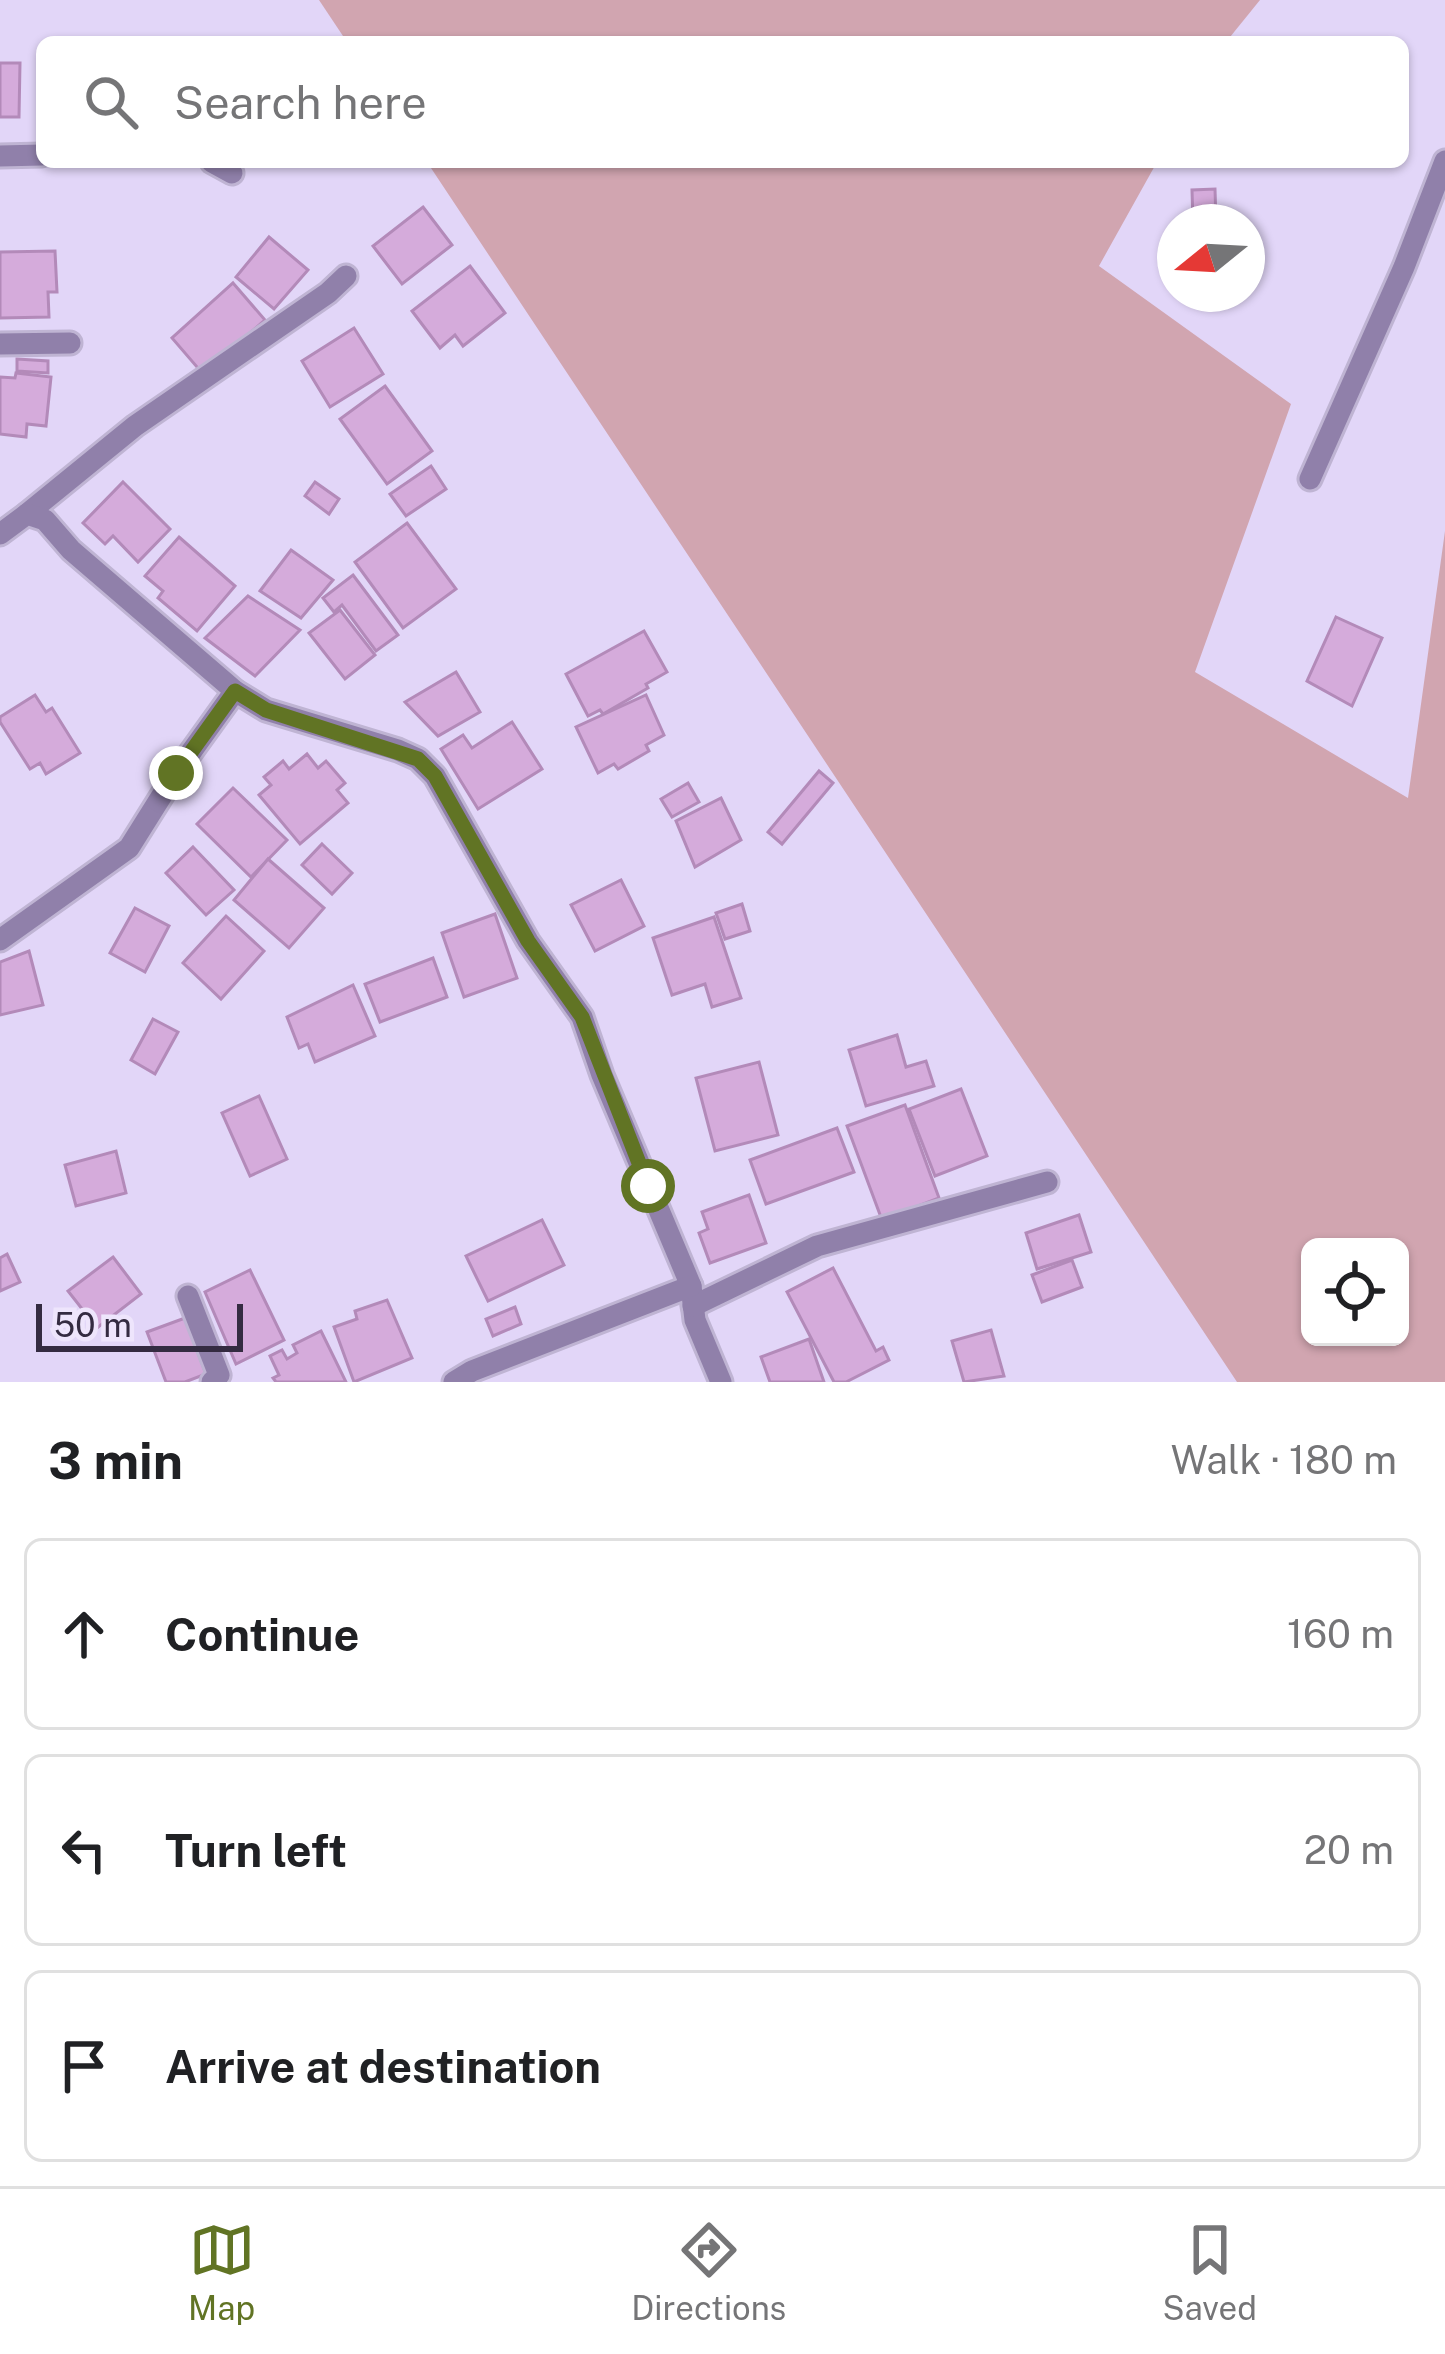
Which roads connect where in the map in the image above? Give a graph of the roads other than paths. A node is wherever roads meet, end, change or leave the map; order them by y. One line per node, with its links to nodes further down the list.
1 (36, 155): 2 (street)
2 (0, 156)
3 (1445, 161): 7 (street)
4 (346, 276): 8 (street)
5 (70, 343): 6 (street)
6 (0, 344)
7 (1310, 479)
8 (26, 514): 9 (street); 10 (street)
9 (0, 535)
10 (235, 691): 11 (street); 14 (street)
11 (0, 940)
12 (1047, 1182): 14 (street)
13 (188, 1296): 15 (street)
14 (692, 1296): 16 (street); 17 (street)
15 (212, 1382)
16 (454, 1382)
17 (721, 1382)

